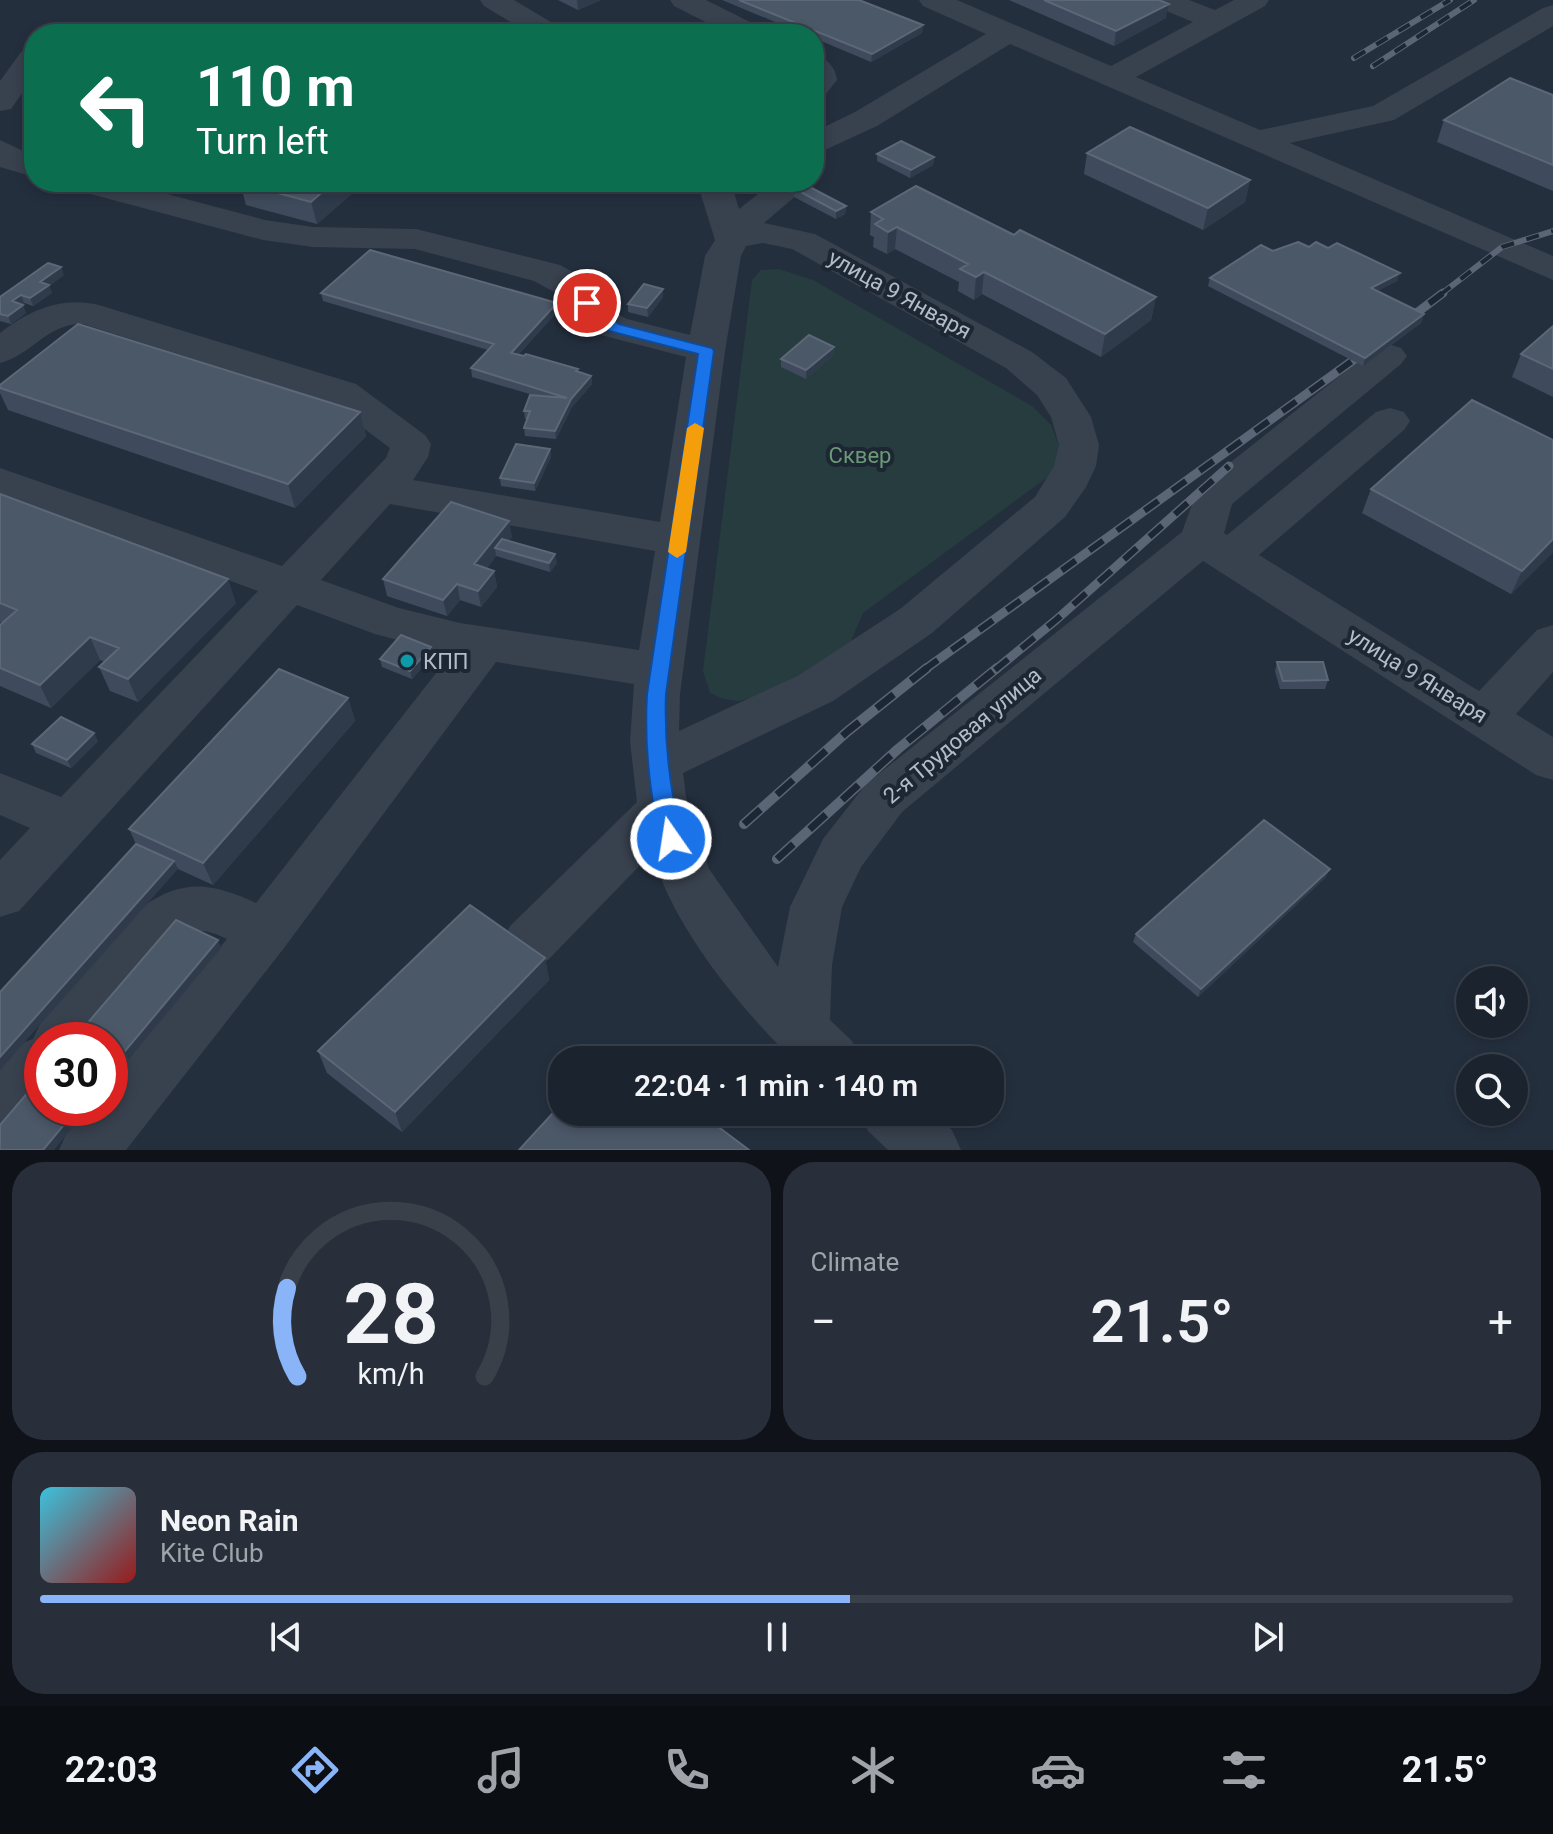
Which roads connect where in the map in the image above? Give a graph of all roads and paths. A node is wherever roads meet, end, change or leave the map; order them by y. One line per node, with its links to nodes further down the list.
1 (494, 0): 8 (street)
2 (684, 0): 9 (street)
3 (933, 0): 10 (street)
4 (1164, 0): 7 (street)
5 (1255, 0): 7 (street)
6 (1553, 14): 16 (street)
7 (1216, 21): 12 (street)
8 (534, 24)
9 (732, 24)
10 (1009, 32): 12 (street); 14 (street)
11 (24, 69): 13 (street)
12 (1113, 77): 16 (street)
13 (0, 102)
14 (866, 119): 15 (street); 18 (street)
15 (824, 140)
16 (1259, 140): 25 (street)
17 (0, 150): 19 (street)
18 (824, 159)
19 (24, 164)
20 (121, 192): 27 (street)
21 (717, 192): 24 (street)
22 (740, 192): 24 (street)
23 (782, 192): 24 (street)
24 (731, 238): 27 (street); 40 (street, улица 9 Января)
25 (1553, 269)
26 (0, 351): 31 (street)
27 (706, 351): 32 (street)
28 (1388, 356): 33 (street)
29 (1390, 421): 33 (street, 2-я Трудовая улица)
30 (0, 482): 34 (street)
31 (381, 488): 32 (street); 34 (street)
32 (679, 540): 37 (street)
33 (1215, 548): 38 (street, улица 9 Января); 47 (street, 2-я Трудовая улица)
34 (289, 586): 36 (street); 42 (street)
35 (1553, 642): 38 (street)
36 (485, 643): 37 (street); 44 (street)
37 (659, 670): 40 (street)
38 (1484, 717): 39 (street, улица 9 Января)
39 (1553, 761)
40 (661, 786): 45 (street); 47 (street)
41 (0, 793): 42 (street)
42 (68, 822): 43 (street)
43 (0, 895)
44 (265, 932): 46 (street); 51 (street)
45 (529, 943)
46 (76, 1022)
47 (816, 1046)
48 (24, 1083): 49 (street)
49 (0, 1111)
50 (904, 1126): 52 (street)
51 (89, 1150)
52 (931, 1150)

